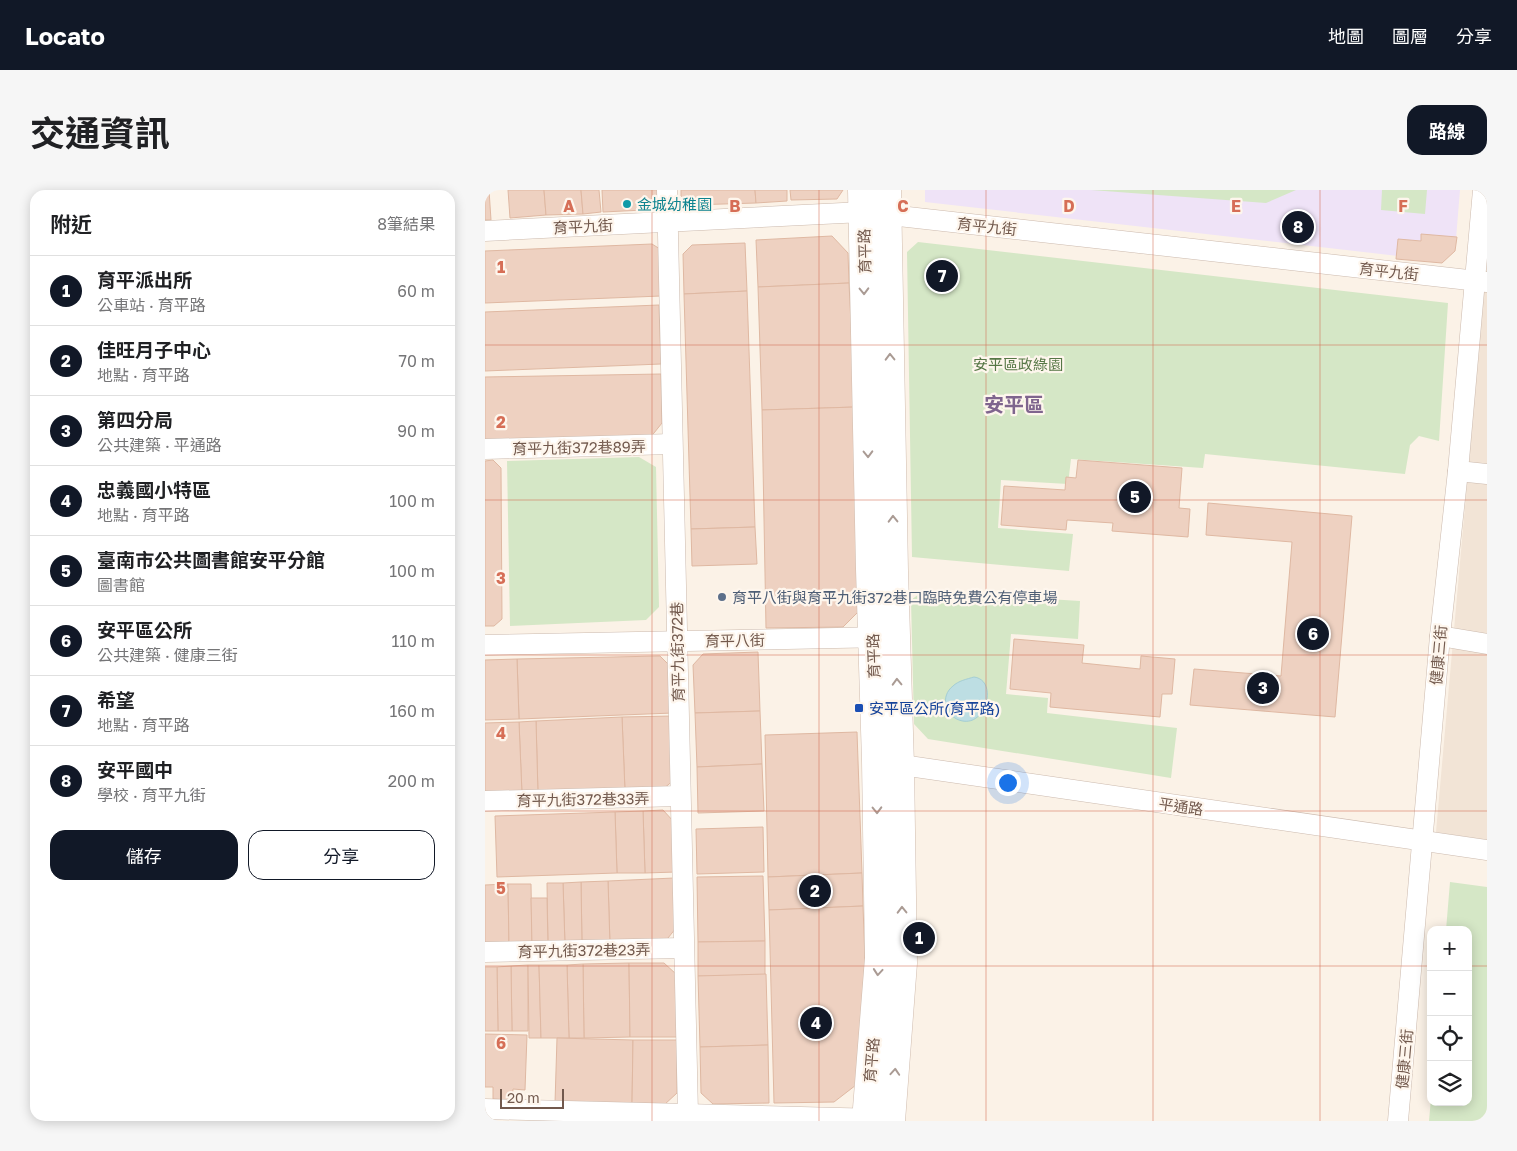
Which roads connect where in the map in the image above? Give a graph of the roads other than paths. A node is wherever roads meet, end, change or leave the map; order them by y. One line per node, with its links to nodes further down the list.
1 (667, 190): 4 (street, 育平九街372巷)
2 (1483, 190): 6 (street, 健康三街)
3 (875, 202): 4 (street, 育平九街); 6 (street, 育平九街); 12 (street, 育平路)
4 (667, 222): 5 (street, 育平九街); 7 (street, 育平九街372巷)
5 (485, 231)
6 (1481, 282): 9 (street, 健康三街)
7 (672, 444): 8 (street, 育平九街372巷89弄); 13 (street, 育平九街372巷)
8 (485, 449)
9 (1457, 471): 10 (street); 11 (street, 健康三街)
10 (1487, 474)
11 (1440, 636): 14 (street); 19 (street, 健康三街)
12 (884, 637): 13 (street, 育平八街); 16 (street, 育平路)
13 (677, 641): 15 (street, 育平八街); 17 (street, 育平九街372巷)
14 (1487, 644)
15 (485, 645)
16 (888, 763): 19 (street, 平通路); 26 (street, 育平路)
17 (680, 796): 18 (street, 育平九街372巷33弄); 21 (street, 育平九街372巷)
18 (485, 801)
19 (1422, 840): 20 (street, 平通路); 27 (street, 健康三街)
20 (1487, 850)
21 (683, 948): 22 (street, 育平九街372巷23弄); 24 (street, 育平九街372巷)
22 (485, 952)
23 (485, 1109): 25 (street)
24 (688, 1114): 25 (street); 26 (street)
25 (535, 1116)
26 (879, 1120)
27 (1399, 1121)

